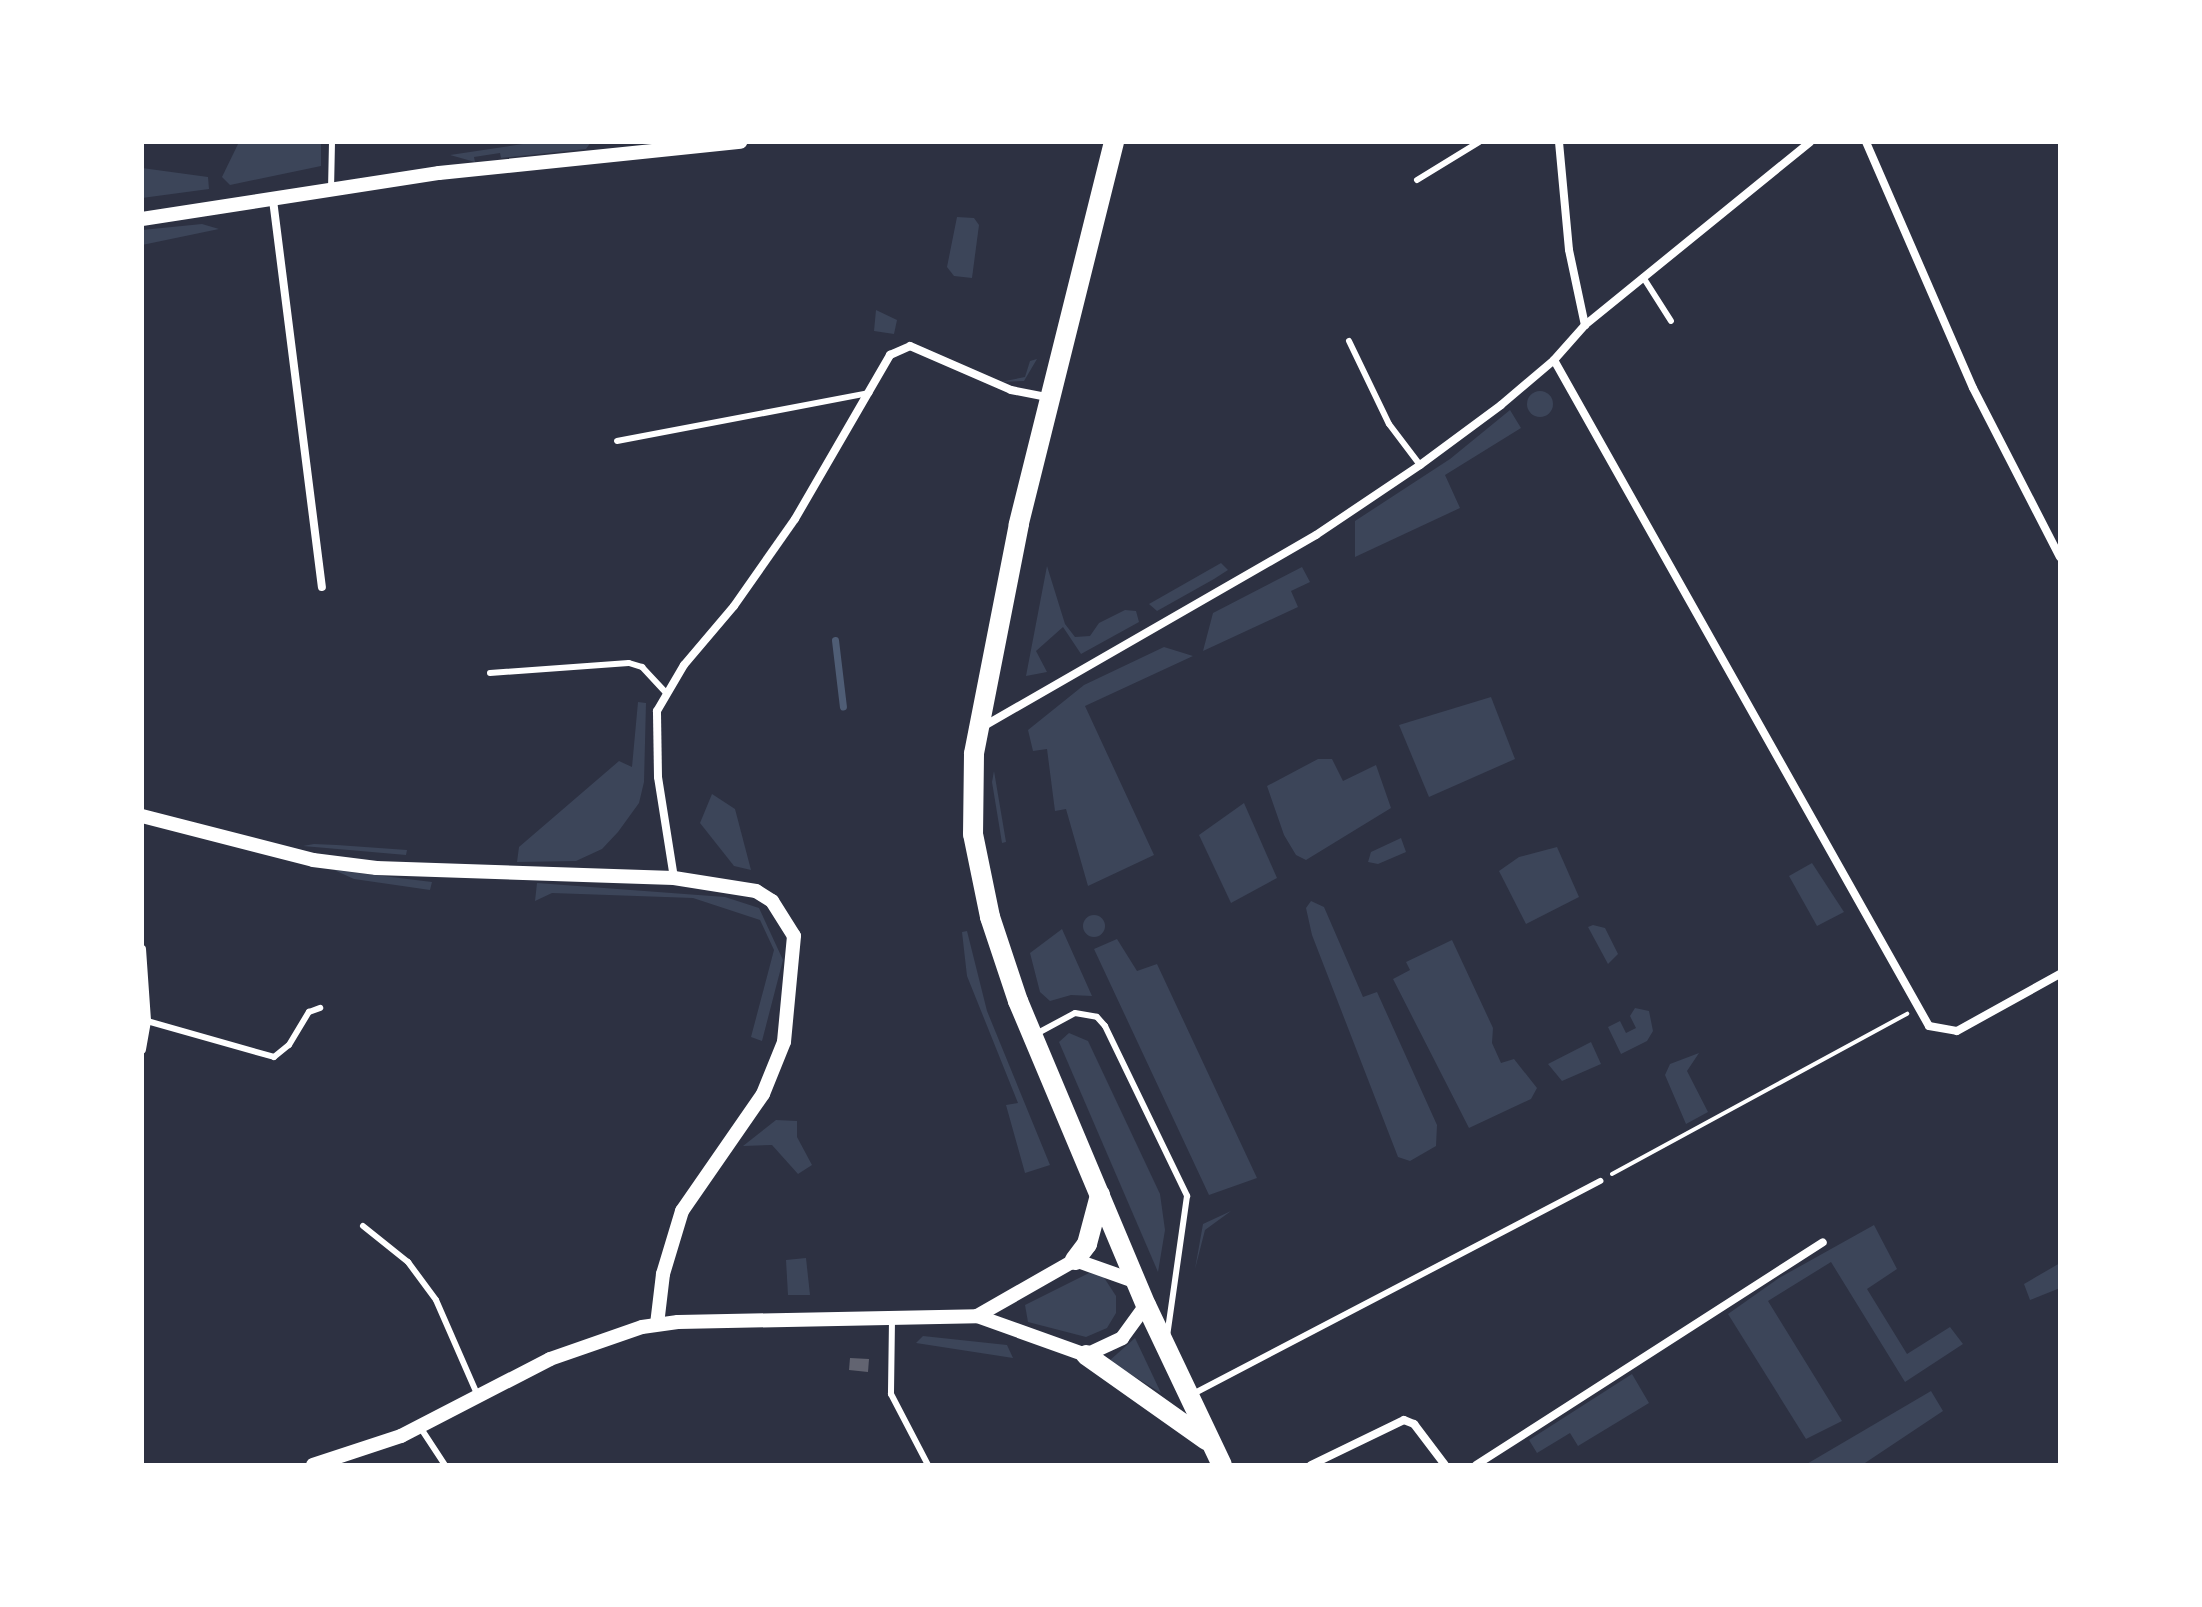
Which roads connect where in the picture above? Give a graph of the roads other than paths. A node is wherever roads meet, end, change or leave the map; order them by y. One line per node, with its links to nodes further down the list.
1 (332, 142): 9 (lane)
2 (740, 142): 9 (street)
3 (1114, 142): 18 (main road)
4 (1479, 142): 8 (lane)
5 (1559, 142): 14 (street)
6 (1810, 142): 12 (street)
7 (1866, 142): 21 (street)
8 (1417, 180)
9 (331, 190): 10 (street)
10 (273, 200): 11 (street); 22 (street)
11 (142, 219)
12 (1643, 277): 13 (lane); 14 (street)
13 (1671, 321)
14 (1585, 325): 16 (street)
15 (1349, 341): 20 (lane)
16 (1554, 360): 20 (street); 29 (street)
17 (869, 393): 18 (street); 19 (lane); 24 (street)
18 (1047, 397): 25 (main road)
19 (617, 441)
20 (1420, 465): 25 (street)
21 (2060, 557)
22 (322, 587)
23 (490, 673): 24 (lane)
24 (665, 692): 27 (street)
25 (978, 729): 32 (main road)
26 (142, 816): 27 (street)
27 (674, 878): 43 (street)
28 (142, 949): 31 (street)
29 (2060, 974)
30 (320, 1008): 31 (lane)
31 (147, 1021): 33 (street)
32 (1033, 1035): 35 (main road); 44 (lane)
33 (142, 1050)
34 (1600, 1181): 47 (lane)
35 (1100, 1195): 38 (main road); 39 (main road)
36 (363, 1226): 46 (lane)
37 (1823, 1242): 56 (street)
38 (1075, 1260): 39 (street); 41 (street)
39 (1137, 1282): 40 (main road)
40 (1146, 1305): 44 (main road); 45 (street)
41 (977, 1316): 42 (street); 45 (street)
42 (892, 1320): 43 (street); 52 (lane)
43 (657, 1324): 46 (street)
44 (1165, 1347): 47 (main road)
45 (1086, 1355): 49 (main road)
46 (478, 1397): 48 (street)
47 (1188, 1397): 49 (main road)
48 (420, 1427): 50 (street); 51 (lane)
49 (1207, 1441): 53 (main road)
50 (313, 1465)
51 (445, 1465)
52 (928, 1465)
53 (1222, 1465)
54 (1311, 1465): 55 (street)
55 (1445, 1465)
56 (1476, 1465)

